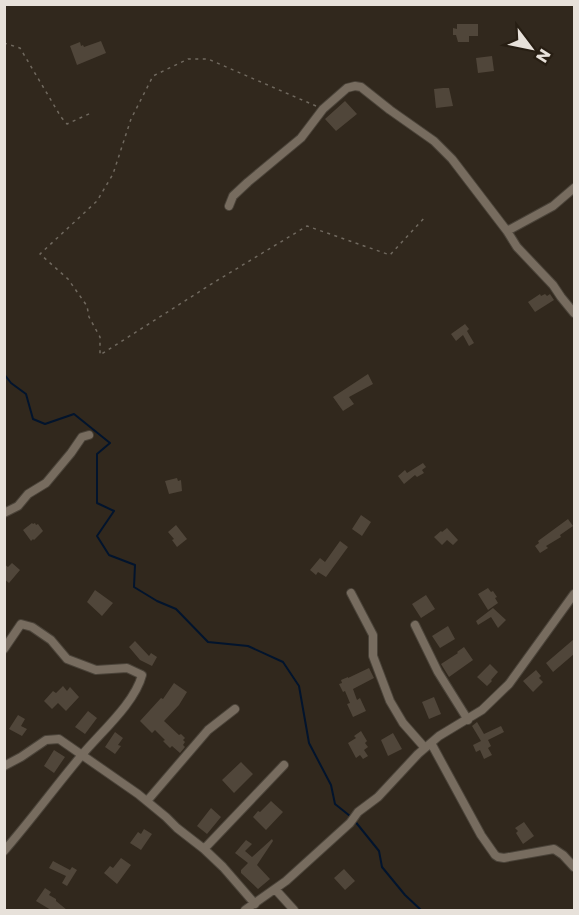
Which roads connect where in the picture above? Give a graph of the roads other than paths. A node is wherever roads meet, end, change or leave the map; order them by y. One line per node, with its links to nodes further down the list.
1 (574, 188): 3 (street)
2 (229, 206): 3 (street)
3 (507, 231): 4 (street)
4 (574, 313)
5 (89, 435): 6 (street)
6 (4, 513)
7 (351, 593): 13 (street)
8 (574, 594): 12 (street)
9 (415, 625): 12 (street)
10 (4, 649): 14 (street)
11 (235, 709): 17 (street)
12 (468, 720): 13 (street)
13 (428, 746): 20 (street); 21 (street)
14 (82, 754): 16 (street); 17 (street); 19 (street)
15 (284, 765): 18 (street)
16 (4, 766)
17 (147, 801): 18 (street)
18 (204, 849): 22 (street)
19 (4, 851)
20 (574, 867)
21 (275, 889): 22 (street); 24 (street)
22 (255, 904): 23 (street)
23 (244, 910)
24 (294, 910)

